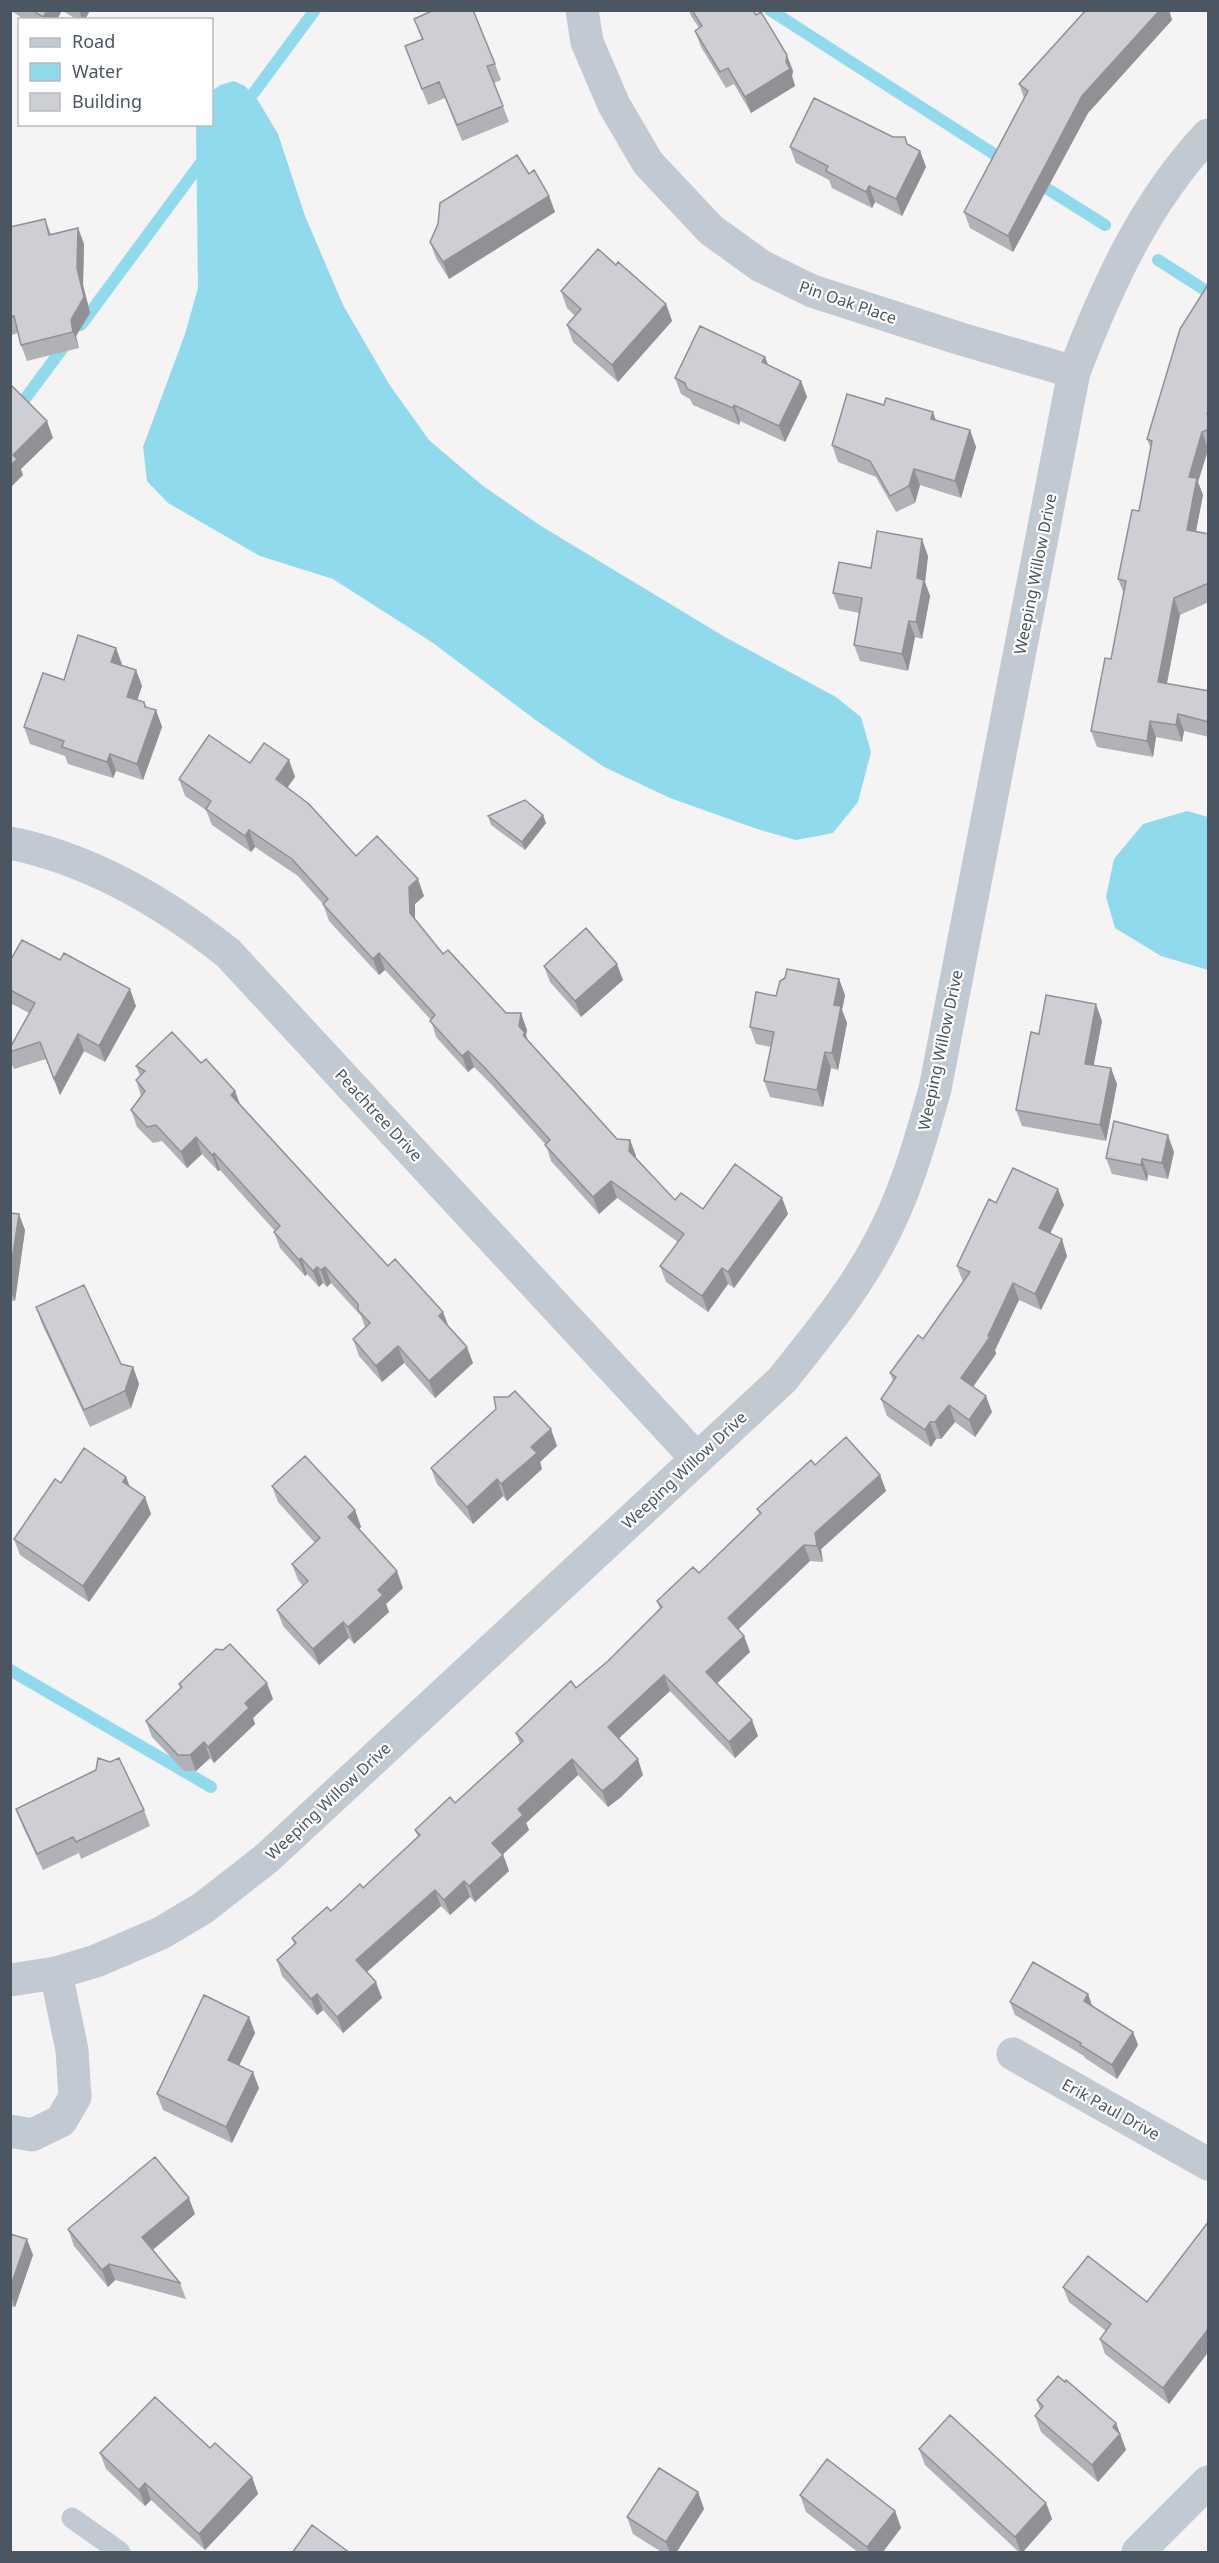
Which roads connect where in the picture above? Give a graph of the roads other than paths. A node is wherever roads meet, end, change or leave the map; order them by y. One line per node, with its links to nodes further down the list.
1 (582, 10): 3 (street, Pin Oak Place)
2 (1209, 135): 3 (street, Weeping Willow Drive)
3 (1074, 372): 5 (street, Weeping Willow Drive)
4 (10, 843): 5 (street, Peachtree Drive)
5 (697, 1459): 6 (street, Weeping Willow Drive)
6 (56, 1974): 7 (street, Weeping Willow Drive); 9 (street)
7 (10, 1980)
8 (1013, 2054): 10 (street, Erik Paul Drive)
9 (10, 2131)
10 (1209, 2164)
11 (1209, 2482): 14 (street)
12 (72, 2517): 13 (lane)
13 (120, 2553)
14 (1138, 2553)

